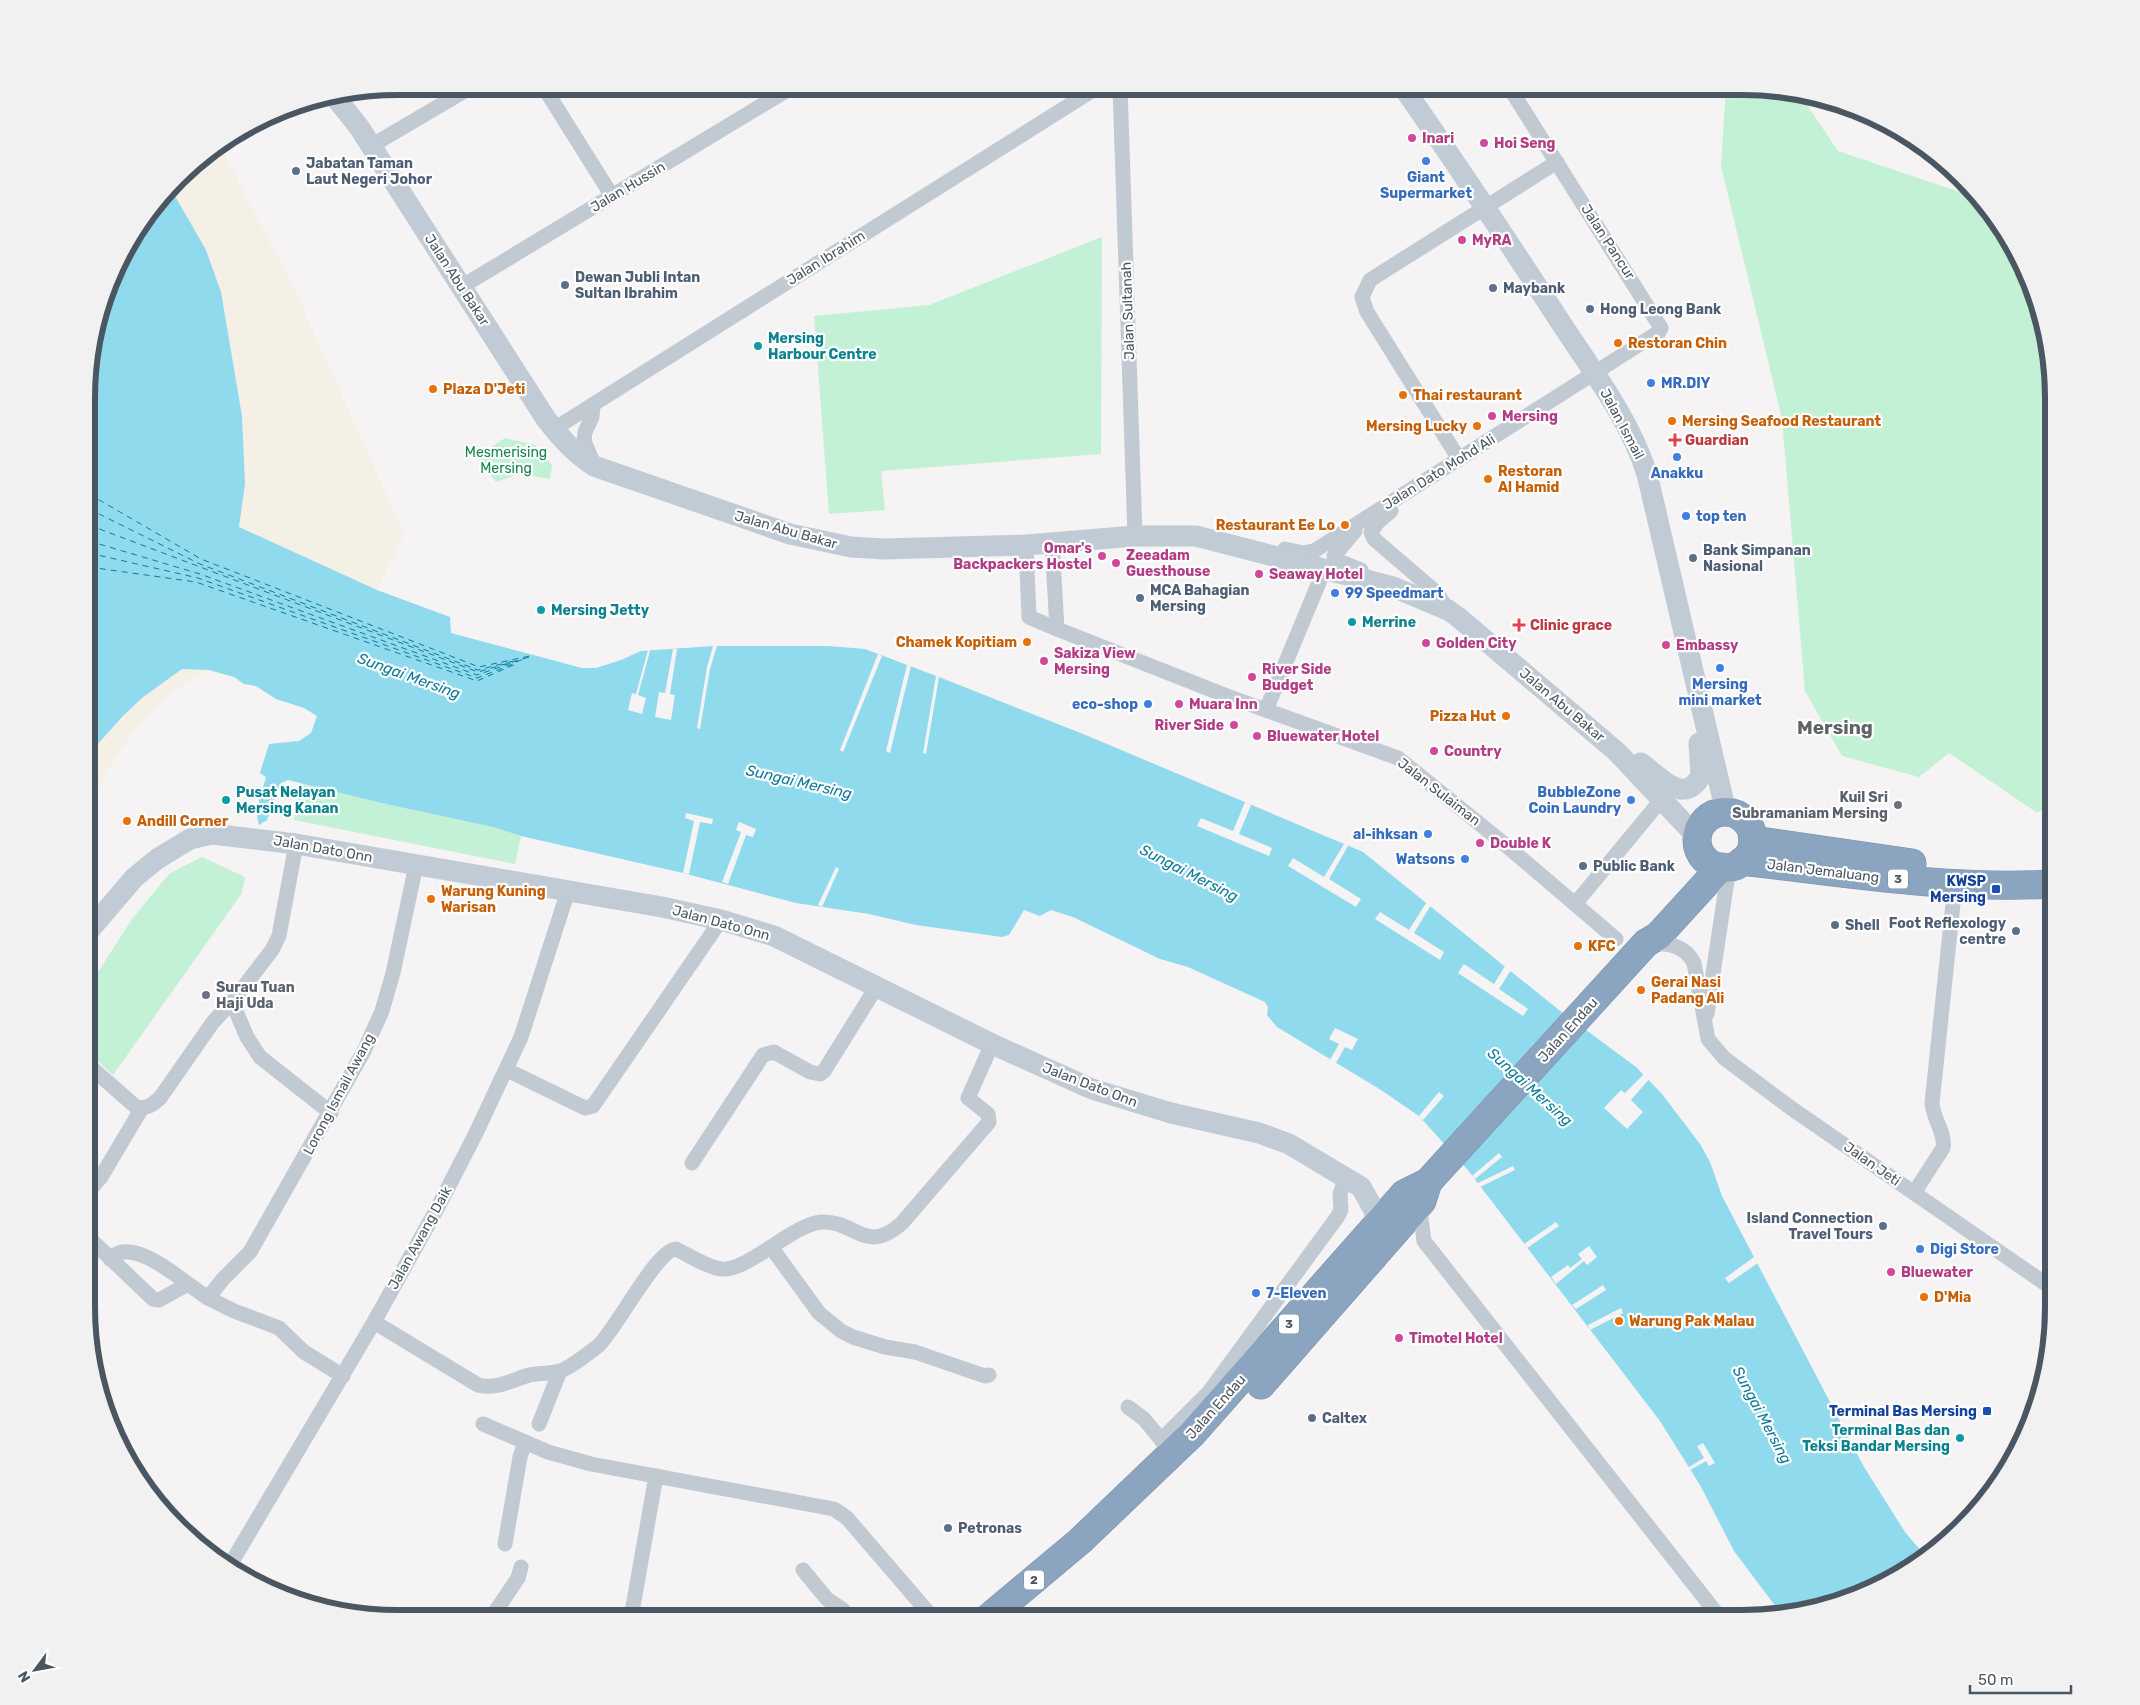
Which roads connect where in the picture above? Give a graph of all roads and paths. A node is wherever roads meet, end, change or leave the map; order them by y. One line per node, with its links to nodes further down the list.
1 (458, 95): 9 (street)
2 (549, 95): 11 (street)
3 (779, 95): 11 (street, Jalan Hussin)
4 (1085, 95): 15 (street, Jalan Ibrahim)
5 (1120, 95): 21 (street, Jalan Sultanah)
6 (1409, 95): 12 (street, Jalan Ismail)
7 (1514, 95): 10 (street, Jalan Pancur)
8 (338, 101): 9 (street, Jalan Abu Bakar)
9 (371, 146): 13 (street, Jalan Abu Bakar)
10 (1557, 162): 12 (street); 14 (street, Jalan Pancur)
11 (612, 196): 13 (street, Jalan Hussin)
12 (1486, 206): 14 (street, Jalan Ismail); 17 (street)
13 (462, 287): 16 (street, Jalan Abu Bakar)
14 (1594, 374): 17 (street, Jalan Dato Mohd Ali); 29 (street, Jalan Ismail)
15 (593, 405): 16 (street, Jalan Ibrahim); 18 (street)
16 (554, 429): 18 (street, Jalan Abu Bakar)
17 (1459, 459): 19 (street, Jalan Dato Mohd Ali)
18 (594, 466): 24 (street, Jalan Abu Bakar)
19 (1407, 492): 20 (street, Jalan Dato Mohd Ali); 27 (street)
20 (1360, 522): 22 (street, Jalan Dato Mohd Ali); 26 (street)
21 (1136, 536): 22 (street, Jalan Abu Bakar); 23 (street, Jalan Abu Bakar)
22 (1196, 536): 25 (street, Jalan Abu Bakar)
23 (1052, 542): 24 (street, Jalan Abu Bakar); 28 (street)
24 (1026, 545): 28 (street, Jalan Sulaiman)
25 (1325, 568): 26 (street, Jalan Abu Bakar); 30 (street)
26 (1393, 587): 27 (street, Jalan Abu Bakar)
27 (1448, 610): 31 (street, Jalan Abu Bakar)
28 (1057, 630): 30 (street, Jalan Sulaiman)
29 (1691, 661): 31 (street); 33 (street, Jalan Ismail)
30 (1266, 710): 42 (street, Jalan Sulaiman)
31 (1617, 752): 32 (street, Jalan Abu Bakar)
32 (1662, 800): 34 (street, Jalan Abu Bakar); 42 (street)
33 (1726, 812): 34 (highway, 3); 36 (highway)
34 (1698, 842): 36 (highway, 3); 46 (highway, Jalan Endau / 3)
35 (296, 844): 37 (street, Jalan Dato Onn); 44 (street, Jalan Dato Onn); 48 (street)
36 (1736, 859): 38 (highway, Jalan Jemaluang / 3); 40 (highway, Jalan Jemaluang / 3); 46 (highway, Jalan Endau / 3); 49 (street)
37 (416, 865): 41 (street, Jalan Dato Onn); 54 (street, Lorong Ismail Awang)
38 (2045, 869)
39 (2045, 884): 40 (highway, Jalan Jemaluang / 3)
40 (1955, 885): 59 (street)
41 (568, 891): 43 (street, Jalan Dato Onn); 52 (street, Jalan Awang Daik)
42 (1575, 904): 45 (street, Jalan Sulaiman)
43 (721, 920): 47 (street, Jalan Dato Onn); 52 (street)
44 (95, 924)
45 (1616, 939)
46 (1646, 943): 49 (street, Jalan Jeti); 58 (highway, Jalan Endau / 3)
47 (877, 986): 50 (street, Jalan Dato Onn); 55 (street)
48 (232, 1002): 53 (street); 54 (street)
49 (1705, 1028): 59 (street, Jalan Jeti)
50 (992, 1044): 56 (street, Jalan Dato Onn); 63 (street)
51 (95, 1070): 53 (street)
52 (507, 1070): 68 (street, Jalan Awang Daik)
53 (142, 1108): 57 (street)
54 (331, 1113): 67 (street, Lorong Ismail Awang)
55 (692, 1163)
56 (1353, 1182): 58 (street); 60 (street, Jalan Dato Onn); 72 (street)
57 (95, 1183)
58 (1418, 1192): 60 (highway, Jalan Endau / 3); 61 (street)
59 (1914, 1193): 65 (street, Jalan Jeti)
60 (1383, 1232): 61 (street); 72 (highway, Jalan Endau / 3); 89 (highway, Jalan Endau / 3)
61 (1424, 1241): 90 (street)
62 (95, 1244): 64 (street)
63 (771, 1247): 69 (street); 70 (street)
64 (110, 1259): 66 (street); 66 (street)
65 (2045, 1283)
66 (188, 1284): 67 (street)
67 (208, 1298): 71 (street)
68 (374, 1322): 69 (street); 71 (street, Jalan Awang Daik)
69 (560, 1371): 75 (street)
70 (989, 1375)
71 (343, 1376): 81 (street, Jalan Awang Daik)
72 (1215, 1397): 77 (highway, Jalan Endau / 3)
73 (1128, 1407): 77 (street)
74 (483, 1424): 76 (street)
75 (539, 1424)
76 (525, 1442): 78 (street); 80 (street)
77 (1167, 1446): 79 (highway, Jalan Endau / 3)
78 (656, 1476): 85 (street); 87 (street)
79 (1080, 1541): 88 (highway, Jalan Endau / 2)
80 (505, 1544)
81 (232, 1560)
82 (521, 1567): 84 (street)
83 (803, 1570): 86 (street)
84 (496, 1610)
85 (632, 1610)
86 (843, 1610)
87 (926, 1610)
88 (998, 1610)
89 (1022, 1610)
90 (1715, 1610)

